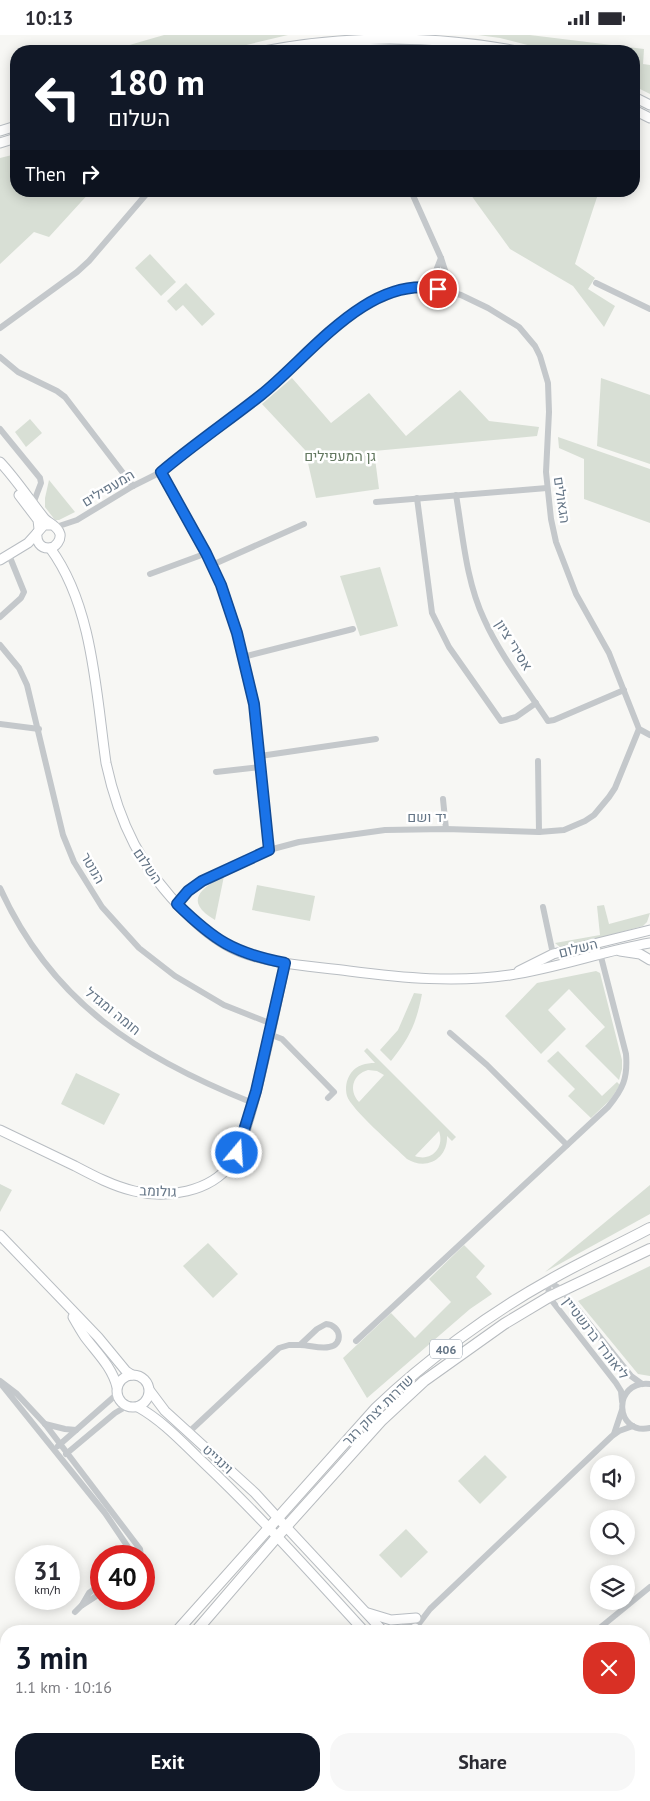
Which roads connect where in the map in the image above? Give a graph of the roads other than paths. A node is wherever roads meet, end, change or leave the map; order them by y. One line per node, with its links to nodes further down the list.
1 (293, 45): 2 (street)
2 (486, 45)
3 (144, 197): 10 (street)
4 (414, 197): 5 (street)
5 (440, 258): 7 (street); 8 (street)
6 (596, 283): 9 (street)
7 (424, 286): 8 (street, המעפילים); 15 (street, המעפילים)
8 (452, 292): 17 (street, הגאולים)
9 (650, 309)
10 (0, 328)
11 (0, 357): 16 (street)
12 (0, 429): 21 (street)
13 (0, 463): 21 (street)
14 (0, 471): 25 (street)
15 (161, 472): 16 (street, המעפילים); 29 (street)
16 (133, 486): 22 (street, המעפילים)
17 (547, 488): 18 (street); 39 (street, הגאולים)
18 (456, 495): 19 (street); 40 (street, אסירי ציון)
19 (417, 498): 20 (street); 40 (street)
20 (376, 502)
21 (33, 504): 24 (street)
22 (72, 523): 24 (street, המעפילים); 26 (street, המעפילים)
23 (304, 524): 32 (street)
24 (54, 526): 25 (street); 26 (street)
25 (38, 531): 27 (street); 28 (street)
26 (59, 540): 27 (street); 33 (street, השלום)
27 (46, 547): 28 (street); 33 (street, השלום)
28 (21, 548): 30 (street)
29 (206, 553): 32 (street); 34 (street)
30 (9, 555): 31 (street); 35 (street)
31 (0, 560)
32 (212, 565): 38 (street)
33 (64, 571): 55 (street, השלום)
34 (150, 574)
35 (0, 617)
36 (353, 629): 38 (street)
37 (0, 645): 42 (street, הנוטר)
38 (243, 657): 46 (street)
39 (624, 690): 40 (street, אסירי ציון); 43 (street, הגאולים)
40 (536, 703)
41 (0, 724): 42 (street)
42 (39, 729): 67 (street, הנוטר)
43 (639, 729): 44 (street); 52 (street, יד ושם)
44 (650, 735)
45 (376, 739): 46 (street)
46 (260, 756): 48 (street)
47 (538, 761): 52 (street)
48 (260, 767): 49 (street); 53 (street)
49 (216, 772)
50 (443, 799): 51 (street)
51 (446, 829): 52 (street, יד ושם); 53 (street, יד ושם)
52 (540, 832)
53 (269, 850): 55 (street, יד ושם)
54 (0, 888): 71 (street, חומה ומגדל)
55 (177, 904): 65 (street, השלום)
56 (543, 907): 63 (street)
57 (650, 923): 59 (street)
58 (650, 930): 59 (street, השלום)
59 (637, 933): 63 (street, השלום)
60 (650, 943): 61 (street, השלום)
61 (615, 950): 62 (street, השלום); 64 (street)
62 (600, 953): 66 (street, השלום); 73 (street)
63 (553, 954): 66 (street, השלום)
64 (650, 960)
65 (285, 963): 66 (street, השלום); 67 (street, גולומב)
66 (510, 975)
67 (272, 1024): 69 (street, גולומב)
68 (450, 1033): 73 (street)
69 (269, 1035): 70 (street); 71 (street, גולומב)
70 (328, 1098)
71 (253, 1103): 72 (street, גולומב)
72 (0, 1130)
73 (567, 1145): 81 (street)
74 (650, 1228): 77 (main road, שדרות יצחק רגר / 406)
75 (0, 1235): 80 (street)
76 (650, 1249): 78 (main road, שדרות יצחק רגר / 406)
77 (548, 1281): 78 (street, ליאונרד ברנשטיין); 79 (street, ליאונרד ברנשטיין); 102 (main road, שדרות יצחק רגר / 406)
78 (562, 1290): 79 (main road, שדרות יצחק רגר / 406); 85 (street, ליאונרד ברנשטיין)
79 (549, 1297): 89 (street, ליאונרד ברנשטיין); 104 (main road, שדרות יצחק רגר / 406)
80 (63, 1302): 83 (street); 87 (street)
81 (356, 1341)
82 (300, 1345): 82 (street); 96 (street)
83 (132, 1375): 87 (street); 88 (street)
84 (0, 1382): 92 (street); 99 (street)
85 (642, 1384): 86 (street); 89 (street)
86 (650, 1384)
87 (117, 1390): 90 (street); 95 (street)
88 (150, 1391): 91 (street); 96 (street, וינגייט)
89 (622, 1405): 93 (street, ליאונרד ברנשטיין); 97 (street)
90 (127, 1406): 91 (street); 100 (street)
91 (138, 1407): 103 (street, וינגייט)
92 (45, 1424): 95 (street); 98 (street)
93 (633, 1426): 94 (street); 97 (street)
94 (649, 1429)
95 (76, 1430): 98 (street)
96 (189, 1432): 102 (street, וינגייט)
97 (612, 1436): 112 (street)
98 (60, 1444): 99 (street); 100 (street)
99 (54, 1450): 101 (street)
100 (67, 1453): 101 (street); 107 (street)
101 (61, 1458): 106 (street)
102 (278, 1517): 103 (main road, שדרות יצחק רגר / 406); 104 (street, וינגייט)
103 (268, 1527): 105 (street, וינגייט); 117 (main road, שדרות יצחק רגר / 406)
104 (287, 1527): 105 (main road, שדרות יצחק רגר / 406); 114 (street, וינגייט)
105 (278, 1536): 116 (street, וינגייט); 118 (main road, שדרות יצחק רגר / 406)
106 (126, 1545)
107 (137, 1545)
108 (650, 1587): 124 (street)
109 (90, 1592): 111 (street)
110 (90, 1600): 111 (street)
111 (81, 1606): 113 (street)
112 (430, 1609): 115 (street); 123 (street)
113 (75, 1612)
114 (366, 1612): 115 (street); 121 (street, וינגייט)
115 (416, 1618): 122 (street)
116 (354, 1621): 119 (street); 120 (street)
117 (181, 1625)
118 (201, 1625)
119 (356, 1625)
120 (358, 1625)
121 (378, 1625)
122 (406, 1625)
123 (418, 1625)
124 (603, 1625)

